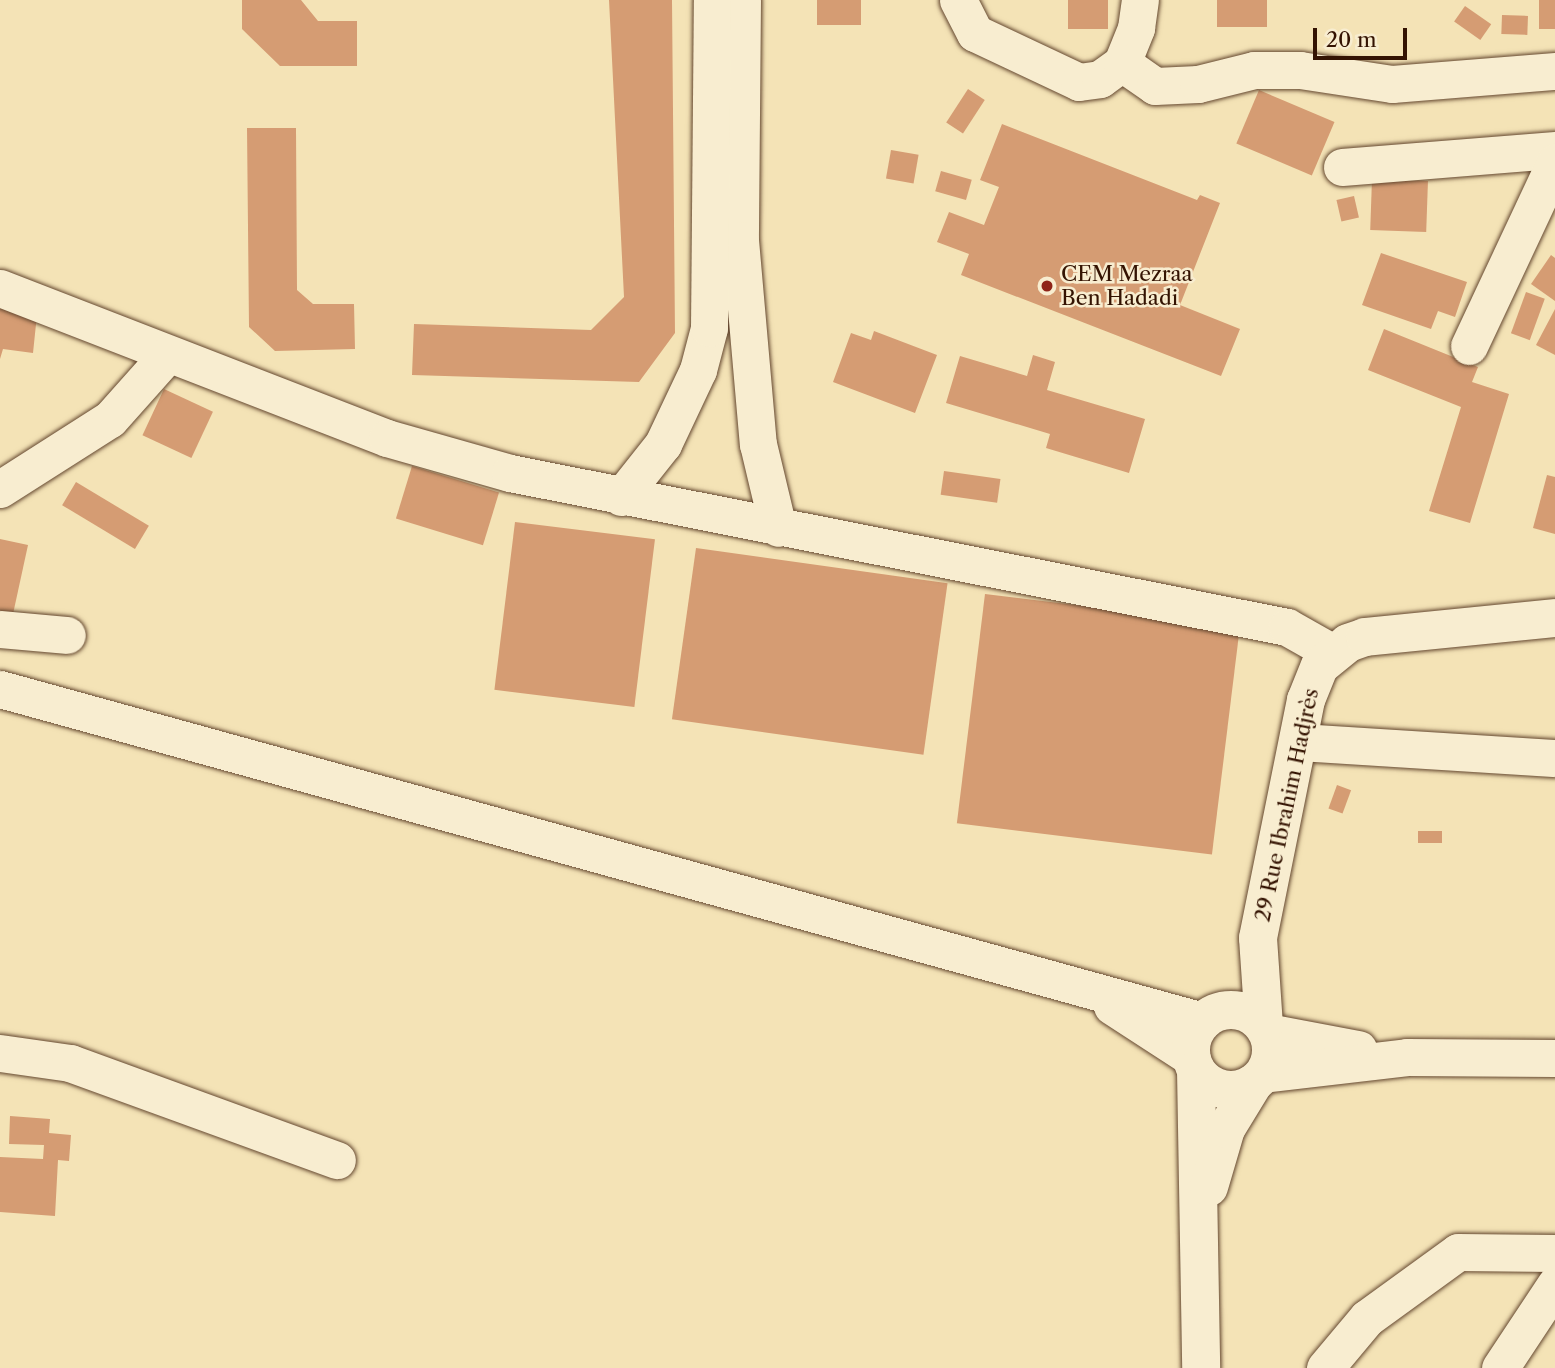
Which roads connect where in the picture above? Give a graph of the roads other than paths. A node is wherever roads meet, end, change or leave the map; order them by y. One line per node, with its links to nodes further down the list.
1 (712, 0): 14 (street)
2 (742, 0): 15 (street)
3 (958, 0): 5 (street)
4 (1140, 0): 5 (street)
5 (1122, 63): 6 (street)
6 (1555, 71)
7 (1555, 150): 9 (street)
8 (1555, 162): 11 (street)
9 (1342, 167)
10 (0, 288): 12 (street)
11 (1469, 346)
12 (167, 355): 13 (street); 14 (street)
13 (0, 489)
14 (621, 498): 15 (street)
15 (778, 528): 19 (street)
16 (1555, 618): 19 (main road, 29 Rue Ibrahim Hadjrès)
17 (0, 629): 18 (street)
18 (67, 635)
19 (1333, 653): 21 (main road, 29 Rue Ibrahim Hadjrès)
20 (8, 696): 24 (street)
21 (1298, 742): 22 (street); 23 (main road, 29 Rue Ibrahim Hadjrès)
22 (1555, 758)
23 (1258, 938): 25 (main road, 29 Rue Ibrahim Hadjrès); 26 (main road, 29 Rue Ibrahim Hadjrès)
24 (1093, 994): 25 (street); 30 (street)
25 (1209, 1017): 26 (main road); 30 (main road)
26 (1266, 1029): 28 (street); 31 (main road)
27 (0, 1053): 32 (street)
28 (1407, 1057): 29 (street); 31 (street)
29 (1555, 1058)
30 (1194, 1064): 31 (main road); 33 (main road)
31 (1259, 1079): 33 (main road)
32 (337, 1160)
33 (1198, 1237): 36 (main road)
34 (1555, 1252): 37 (street)
35 (1555, 1285): 38 (street)
36 (1201, 1368)
37 (1325, 1368)
38 (1500, 1368)

